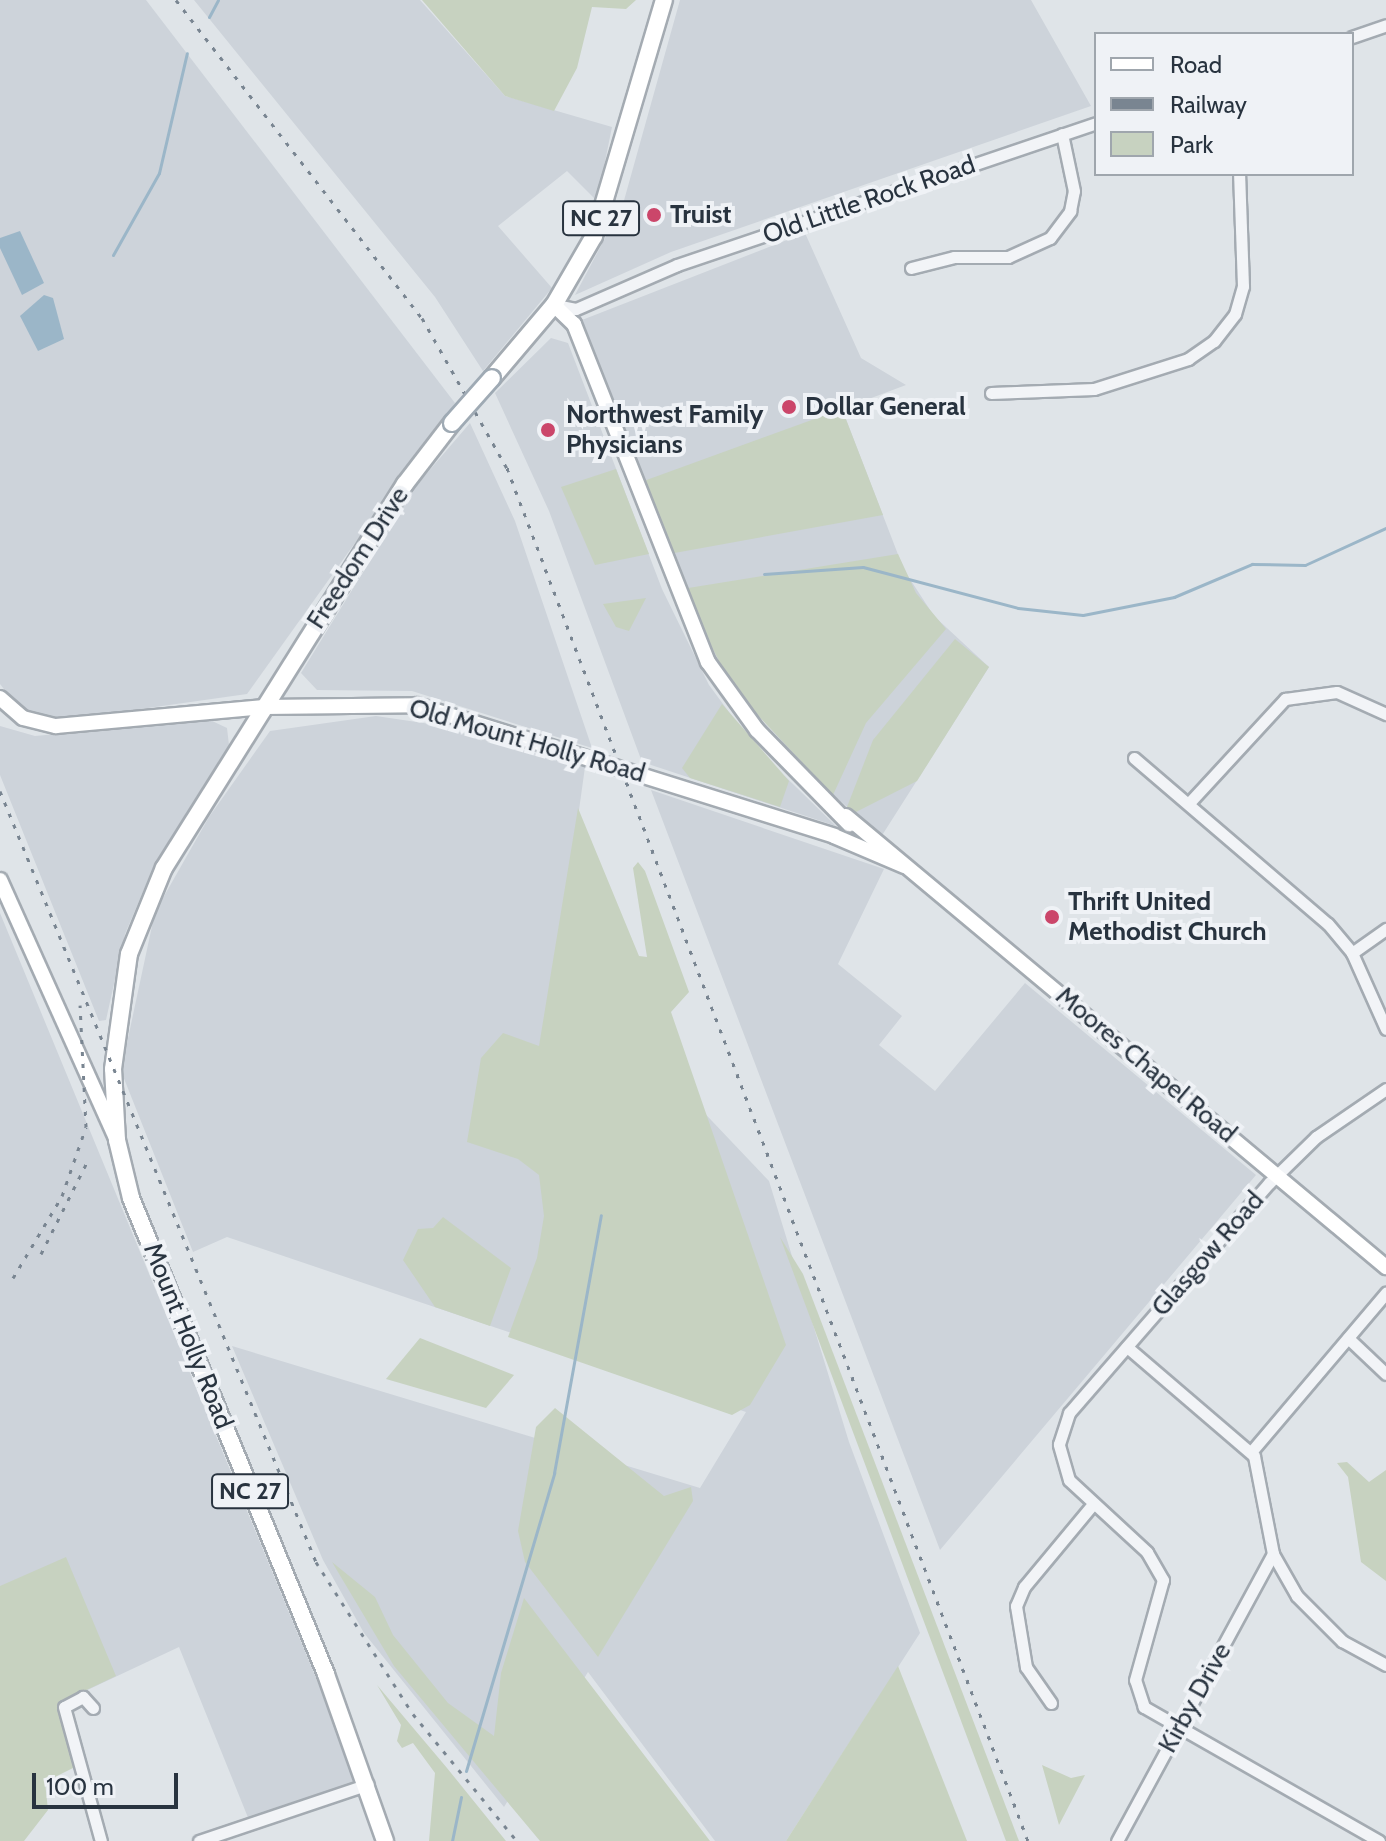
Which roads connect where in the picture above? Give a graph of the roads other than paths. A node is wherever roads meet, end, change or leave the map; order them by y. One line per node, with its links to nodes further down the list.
1 (664, 0): 8 (main road, Freedom Drive / NC 27)
2 (1386, 25): 3 (street)
3 (1354, 36)
4 (1094, 124): 5 (street, Old Little Rock Road)
5 (1062, 134): 7 (street); 8 (street, Old Little Rock Road)
6 (1239, 176): 9 (street)
7 (911, 268)
8 (554, 305): 11 (main road, Freedom Drive / NC 27, bridge); 15 (main road)
9 (991, 393)
10 (0, 698): 11 (main road, Old Mount Holly Road)
11 (264, 707): 16 (main road, Old Mount Holly Road); 23 (main road, Freedom Drive / NC 27)
12 (1386, 714): 14 (street)
13 (1134, 758): 14 (street)
14 (1189, 803): 20 (street)
15 (846, 816): 16 (main road); 17 (main road)
16 (846, 840): 17 (main road, Old Mount Holly Road)
17 (904, 866): 24 (main road, Moores Chapel Road)
18 (0, 880): 23 (main road, Mount Holly Road)
19 (1386, 929): 20 (street)
20 (1352, 953): 21 (street)
21 (1386, 1029)
22 (1386, 1089): 24 (street, Glasgow Road)
23 (117, 1140): 37 (main road, Mount Holly Road / NC 27)
24 (1278, 1175): 25 (main road, Moores Chapel Road); 28 (street, Glasgow Road)
25 (1386, 1267)
26 (1386, 1293): 27 (street)
27 (1348, 1338): 29 (street); 30 (street)
28 (1127, 1347): 30 (street); 31 (street, Glasgow Road)
29 (1386, 1374)
30 (1251, 1452): 32 (street)
31 (1093, 1504): 34 (street); 36 (street)
32 (1273, 1554): 33 (street); 36 (street, Kirby Drive)
33 (1386, 1665)
34 (1051, 1703)
35 (93, 1708): 39 (street)
36 (1177, 1730): 38 (street); 42 (street, Kirby Drive)
37 (368, 1784): 40 (street); 41 (main road, Mount Holly Road / NC 27)
38 (1374, 1840)
39 (101, 1841)
40 (199, 1841)
41 (385, 1841)
42 (1117, 1841)

